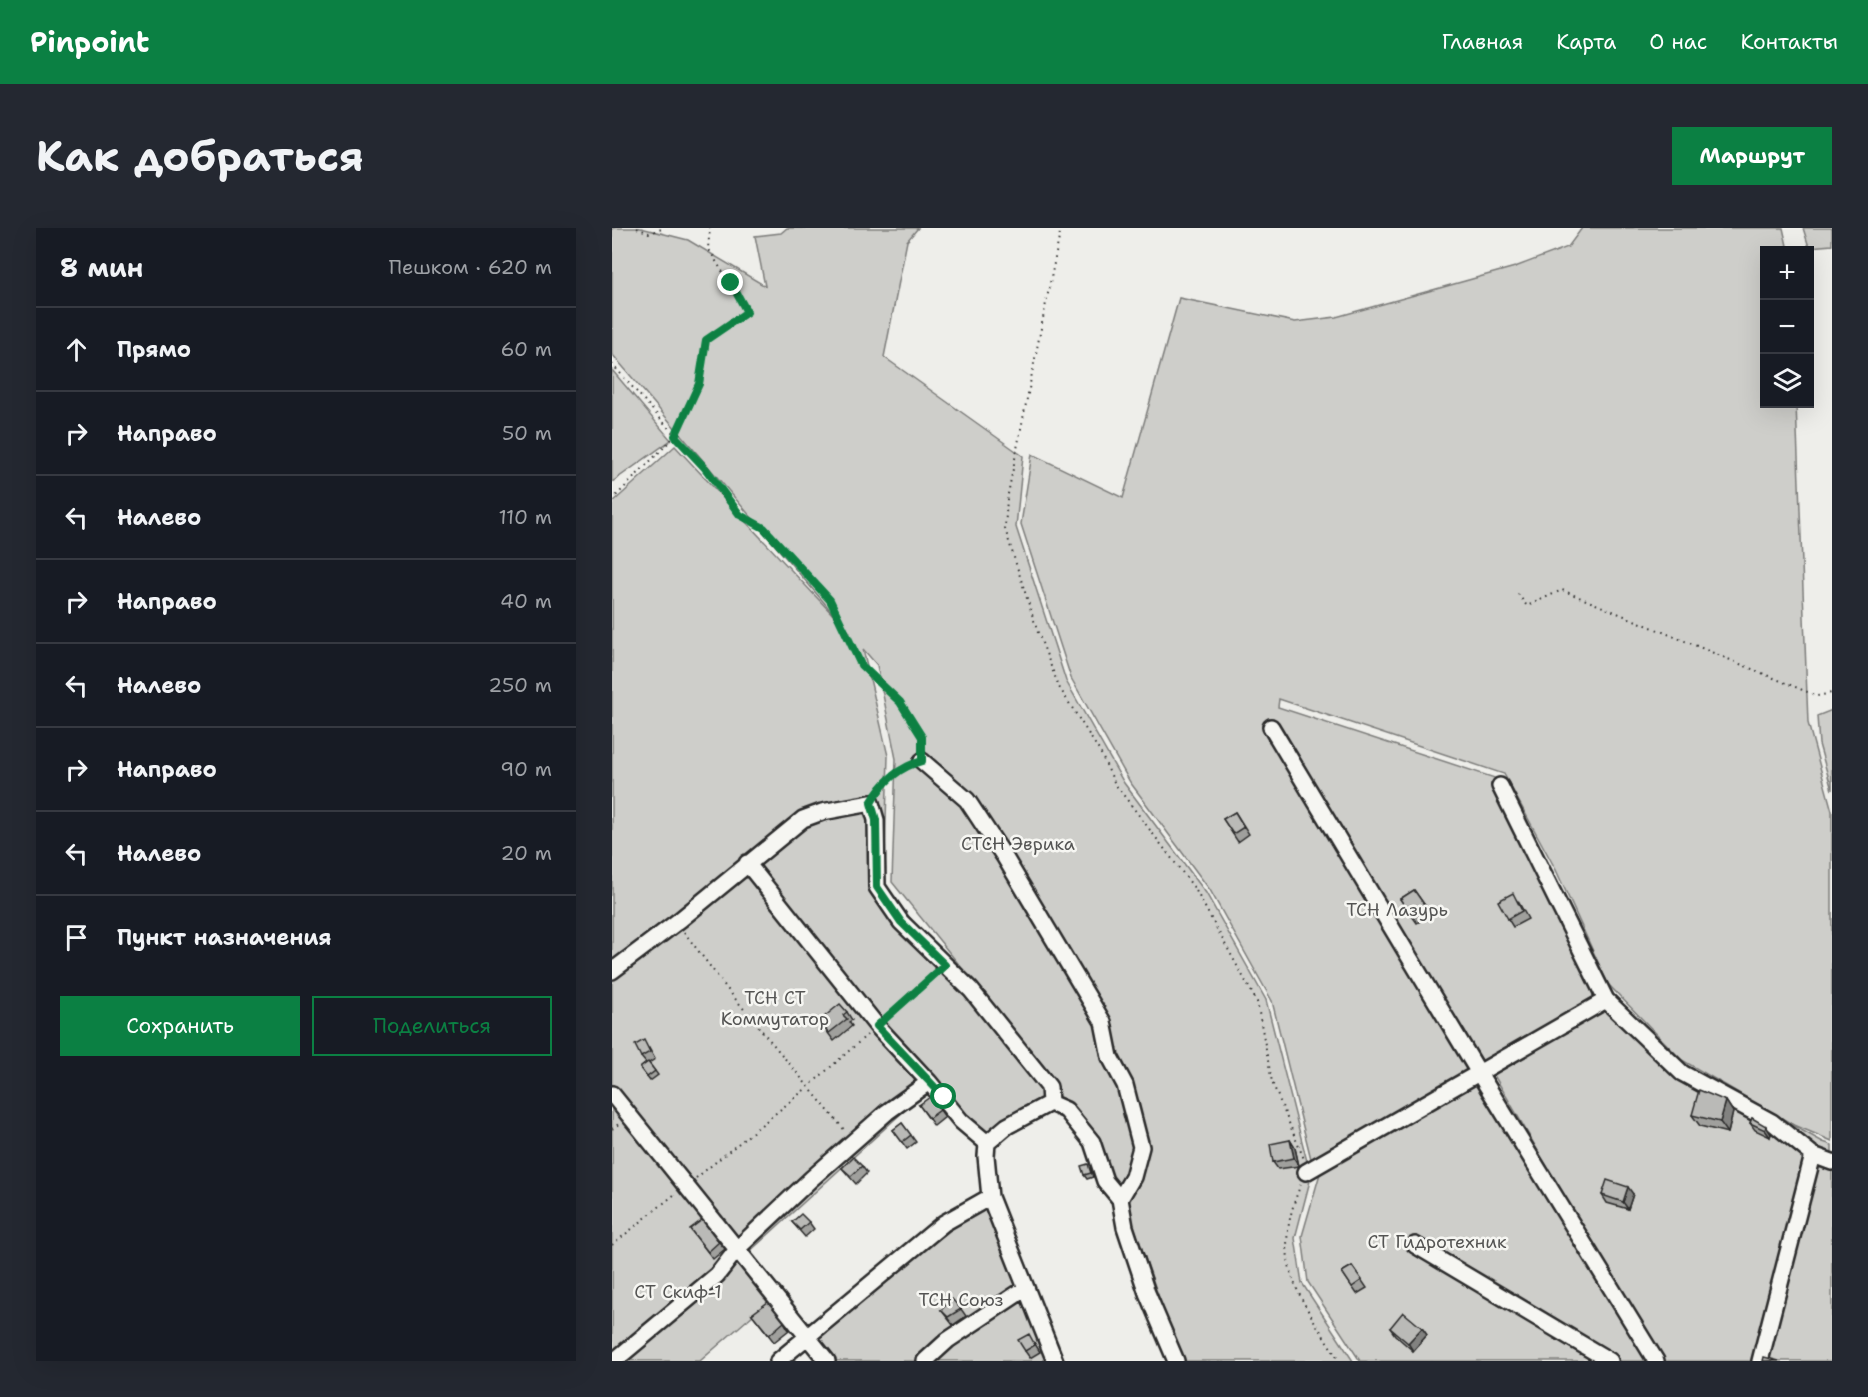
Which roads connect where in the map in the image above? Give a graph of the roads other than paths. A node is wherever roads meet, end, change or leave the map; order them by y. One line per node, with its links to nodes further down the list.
1 (1271, 727): 7 (street)
2 (922, 761): 16 (street)
3 (1500, 786): 6 (street)
4 (747, 863): 5 (street); 8 (street); 10 (street)
5 (612, 971)
6 (1606, 1000): 7 (street); 12 (street)
7 (1479, 1073): 14 (street); 28 (street)
8 (929, 1082): 11 (street); 18 (street)
9 (612, 1094): 18 (street)
10 (1050, 1103): 11 (street); 16 (street)
11 (987, 1143): 15 (street)
12 (1814, 1155): 13 (street); 29 (street)
13 (1832, 1162)
14 (1306, 1172)
15 (990, 1197): 19 (street); 20 (street)
16 (1120, 1199): 26 (street)
17 (1415, 1245): 27 (street)
18 (735, 1251): 20 (street); 21 (street)
19 (1026, 1288): 24 (street); 25 (street)
20 (807, 1337): 22 (street); 23 (street)
21 (614, 1361)
22 (778, 1361)
23 (827, 1361)
24 (925, 1361)
25 (1055, 1361)
26 (1176, 1361)
27 (1610, 1361)
28 (1656, 1361)
29 (1760, 1361)

